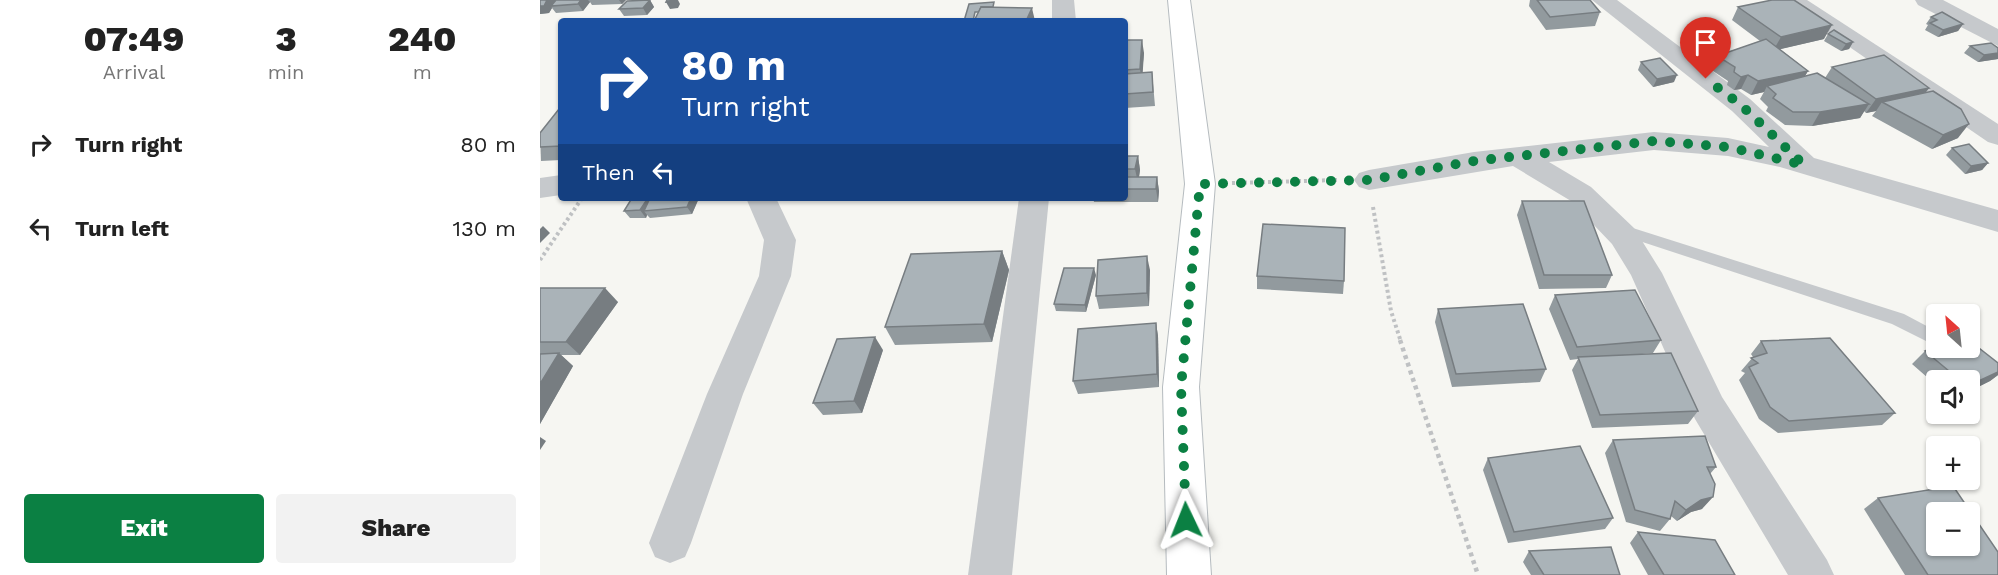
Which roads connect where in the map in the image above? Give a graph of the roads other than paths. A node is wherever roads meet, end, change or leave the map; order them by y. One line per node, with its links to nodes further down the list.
1 (1063, 0): 6 (street)
2 (1179, 0): 21 (main road)
3 (1603, 0): 10 (street)
4 (1792, 0): 8 (street)
5 (1926, 0): 7 (street)
6 (1064, 18)
7 (1998, 39)
8 (1998, 136)
9 (1518, 156): 10 (street); 11 (street); 17 (street)
10 (1804, 165): 16 (street)
11 (1369, 180)
12 (558, 185): 13 (street)
13 (540, 188)
14 (762, 201): 19 (street)
15 (1035, 201): 20 (street)
16 (1998, 221)
17 (1614, 228): 18 (lane); 22 (street)
18 (1926, 334)
19 (670, 543)
20 (990, 575)
21 (1190, 575)
22 (1812, 575)

